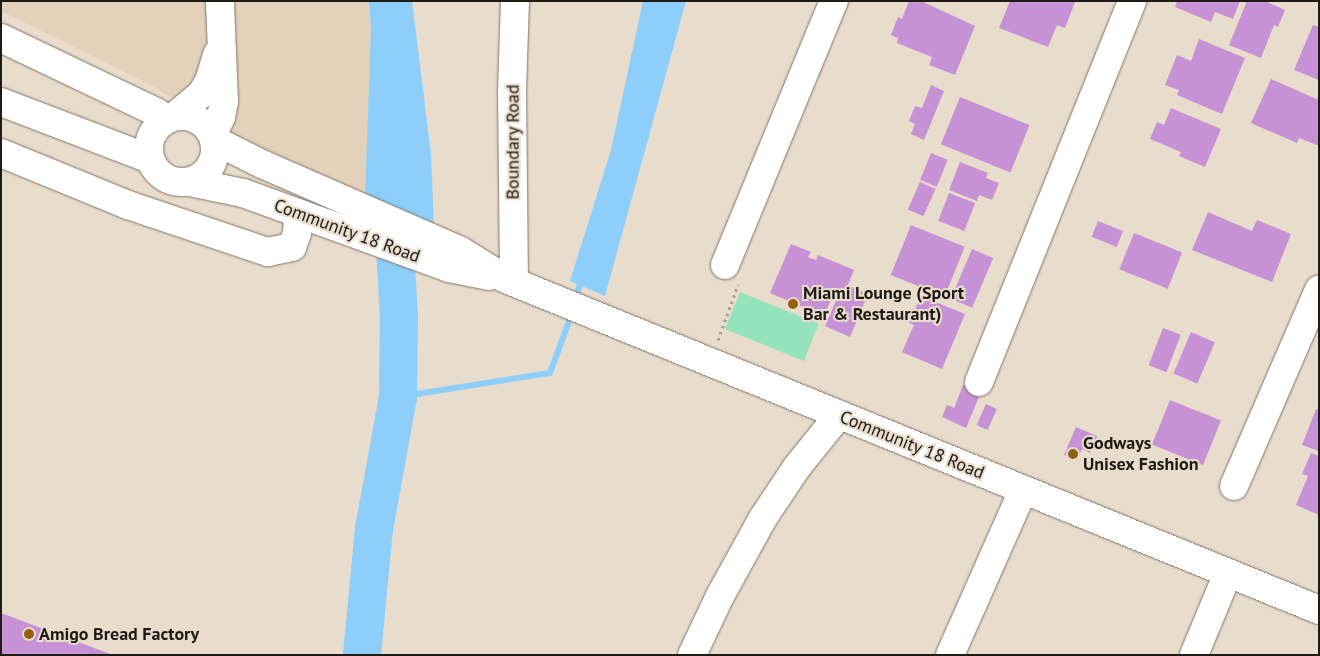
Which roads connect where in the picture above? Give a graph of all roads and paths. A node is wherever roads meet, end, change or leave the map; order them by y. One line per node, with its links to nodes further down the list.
1 (220, 1): 5 (main road)
2 (515, 1): 16 (main road, Boundary Road)
3 (834, 1): 15 (main road)
4 (1132, 1): 19 (main road)
5 (220, 35): 8 (main road); 9 (main road)
6 (1, 38): 8 (main road)
7 (1, 102): 11 (main road)
8 (171, 118): 9 (main road); 11 (main road)
9 (214, 137): 12 (main road); 14 (main road, Community 18 Road)
10 (1, 153): 13 (main road)
11 (150, 159): 12 (main road)
12 (190, 182): 13 (main road, Community 18 Road)
13 (308, 216): 14 (main road, Community 18 Road)
14 (454, 259): 16 (main road, Community 18 Road)
15 (725, 264): 18 (path)
16 (510, 280): 18 (main road, Community 18 Road)
17 (1319, 290): 21 (main road)
18 (710, 362): 20 (main road, Community 18 Road)
19 (979, 382)
20 (838, 416): 22 (main road, Community 18 Road); 25 (main road)
21 (1234, 486)
22 (1023, 490): 23 (main road, Community 18 Road); 26 (main road)
23 (1228, 572): 24 (main road, Community 18 Road); 27 (main road)
24 (1319, 610)
25 (692, 655)
26 (950, 655)
27 (1194, 655)

